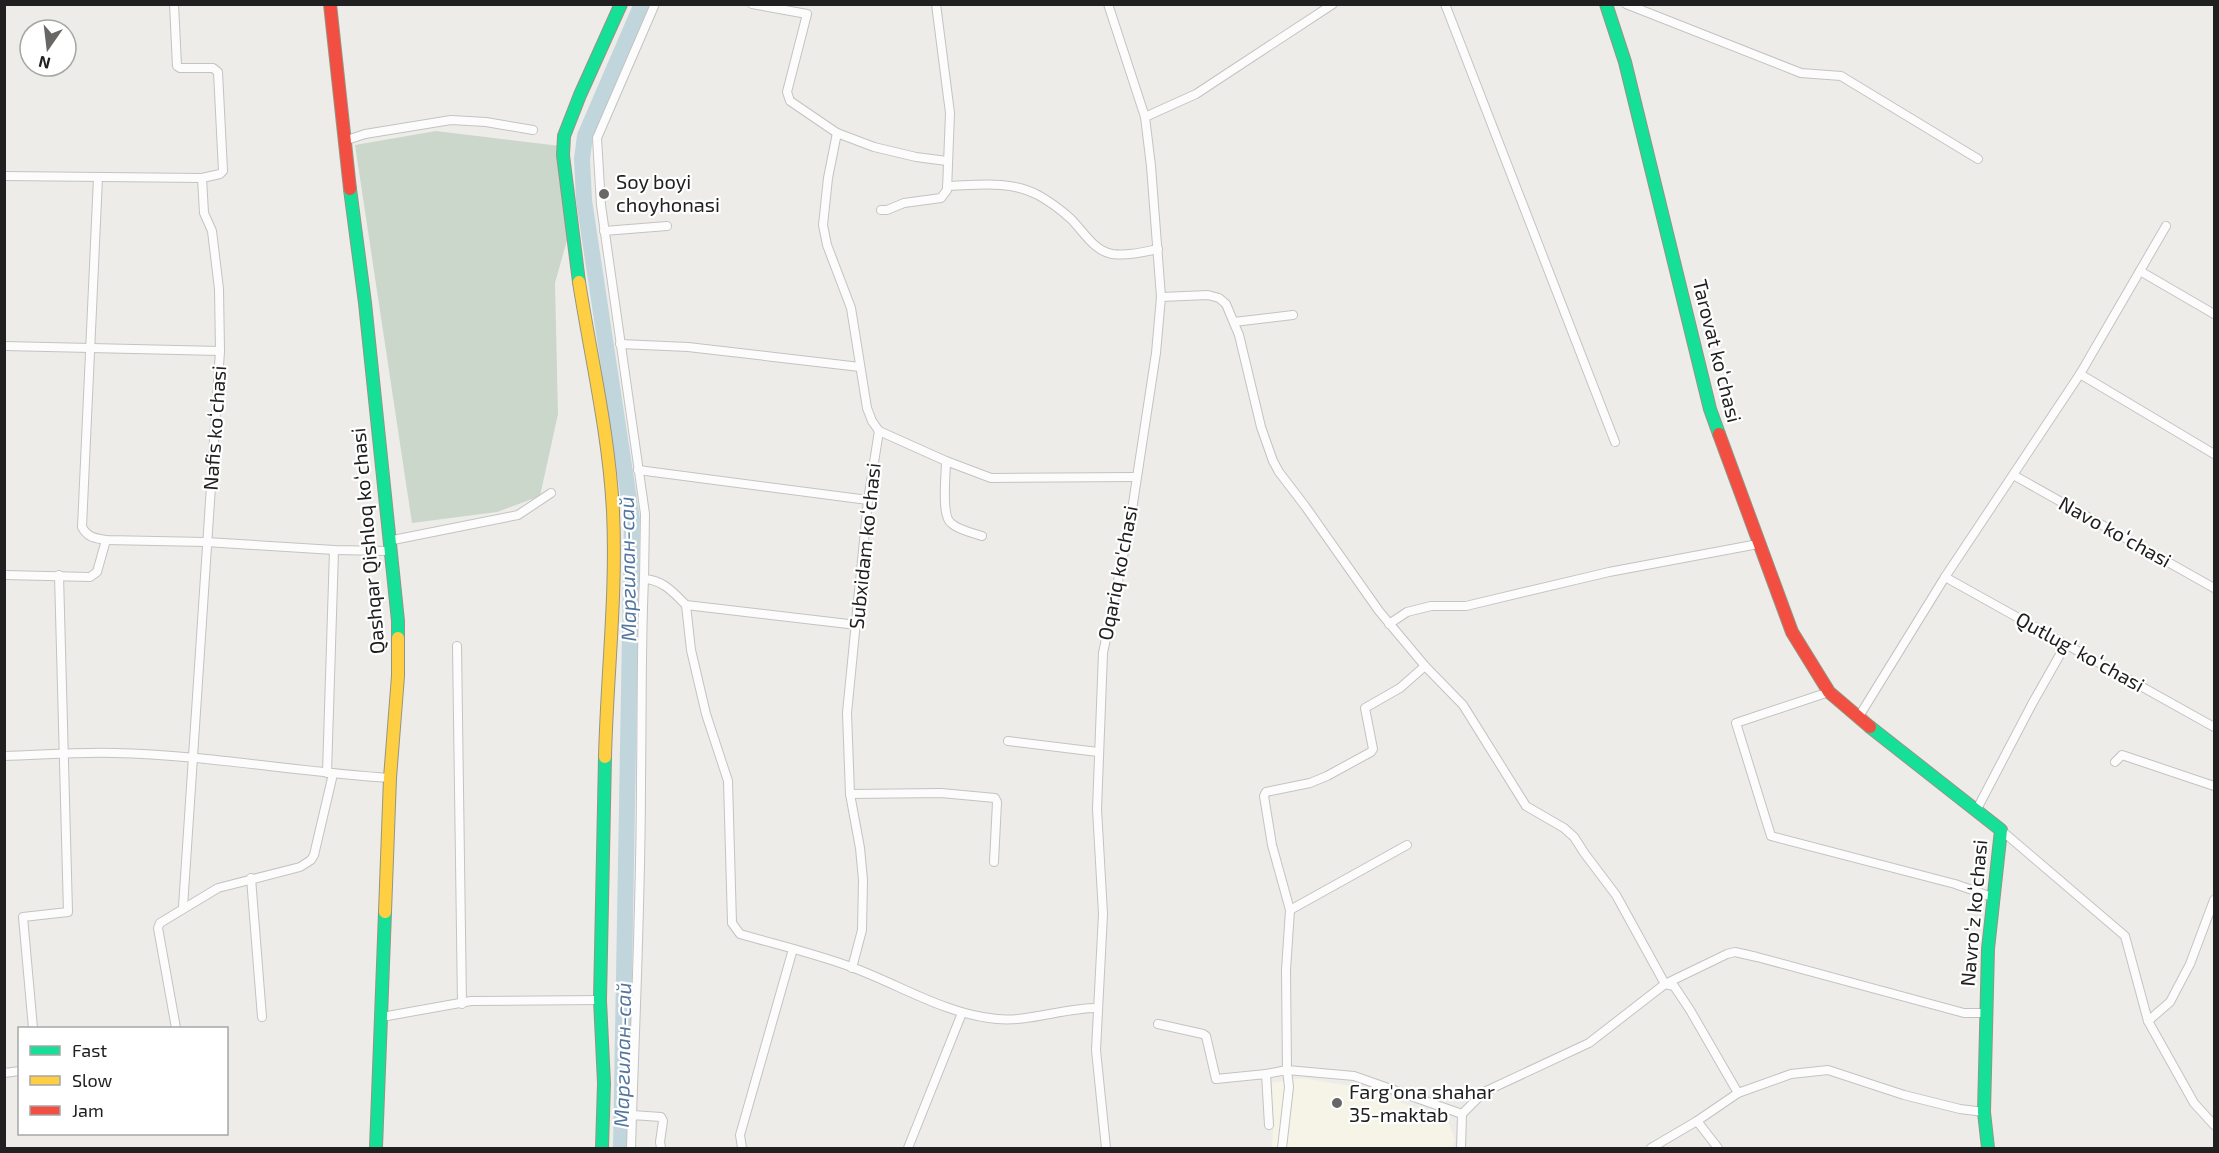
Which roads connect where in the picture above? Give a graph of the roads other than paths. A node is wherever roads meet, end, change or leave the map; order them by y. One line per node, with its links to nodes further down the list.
1 (174, 4): 21 (street)
2 (330, 4): 16 (street, Qashqar Qishloq koʻchasi)
3 (621, 4): 90 (street)
4 (655, 4): 26 (street)
5 (753, 4): 15 (street)
6 (936, 4): 18 (street)
7 (1108, 4): 13 (street, Oqariq ko'chasi)
8 (1333, 4): 13 (street)
9 (1445, 4): 40 (street)
10 (1606, 4): 51 (street, Tarovat koʻchasi)
11 (1626, 4): 12 (street)
12 (1646, 8): 17 (street)
13 (1145, 117): 27 (street, Oqariq ko'chasi)
14 (533, 130): 16 (street)
15 (837, 133): 18 (street); 37 (street)
16 (344, 141): 52 (street, Qashqar Qishloq koʻchasi)
17 (1978, 159)
18 (947, 161): 22 (street)
19 (4, 176): 20 (street)
20 (98, 178): 21 (street); 35 (street)
21 (201, 178): 36 (street, Nafis koʻchasi)
22 (947, 186): 23 (street); 27 (street)
23 (881, 210)
24 (667, 226): 26 (street)
25 (2166, 226): 28 (street)
26 (604, 231): 33 (street)
27 (1158, 249): 29 (street, Oqariq ko'chasi)
28 (2140, 271): 30 (street); 38 (street)
29 (1161, 297): 32 (street); 45 (street, Oqariq ko'chasi)
30 (2214, 314)
31 (1293, 315): 32 (street)
32 (1234, 322): 60 (street)
33 (620, 344): 37 (street); 43 (street)
34 (4, 346): 35 (street)
35 (92, 347): 36 (street); 49 (street)
36 (220, 351): 50 (street, Nafis koʻchasi)
37 (860, 367): 39 (street)
38 (2080, 374): 41 (street); 44 (street)
39 (879, 431): 42 (street); 47 (street, Subxidam koʻchasi)
40 (1615, 442)
41 (2214, 454)
42 (946, 461): 45 (street); 48 (street)
43 (639, 470): 47 (street); 57 (street)
44 (2014, 476): 56 (street); 58 (street, Navo koʻchasi)
45 (1136, 477): 69 (street, Oqariq ko'chasi)
46 (551, 493): 52 (street)
47 (868, 500): 61 (street, Subxidam koʻchasi)
48 (982, 536)
49 (106, 540): 50 (street); 55 (street)
50 (206, 542): 53 (street); 72 (street, Nafis koʻchasi)
51 (1758, 544): 60 (street); 65 (street, Tarovat koʻchasi)
52 (389, 546): 53 (street); 75 (street, Qashqar Qishloq koʻchasi)
53 (334, 550): 74 (street)
54 (4, 575): 55 (street)
55 (59, 575): 70 (street)
56 (1945, 577): 62 (street, Qutlugʻ koʻchasi); 66 (street)
57 (644, 579): 59 (street); 106 (street)
58 (2214, 588)
59 (686, 605): 61 (street); 87 (street)
60 (1389, 624): 64 (street)
61 (857, 625): 77 (street, Subxidam koʻchasi)
62 (2067, 644): 67 (street, Qutlugʻ koʻchasi); 78 (street)
63 (457, 646): 91 (street)
64 (1425, 666): 86 (street); 89 (street)
65 (1828, 692): 66 (street, Navroʻz koʻchasi); 83 (street)
66 (1858, 718): 78 (street, Navroʻz koʻchasi)
67 (2214, 726)
68 (1008, 741): 69 (street)
69 (1098, 752): 92 (street, Oqariq ko'chasi)
70 (64, 754): 71 (street); 72 (street); 99 (street)
71 (4, 756)
72 (192, 758): 74 (street); 85 (street, Nafis koʻchasi)
73 (2115, 762): 76 (street)
74 (330, 774): 75 (street); 82 (street)
75 (390, 778): 96 (street, Qashqar Qishloq koʻchasi)
76 (2214, 786)
77 (850, 794): 81 (street); 88 (street, Subxidam koʻchasi)
78 (1977, 809): 79 (street, Navroʻz koʻchasi)
79 (2001, 830): 83 (street, Navroʻz koʻchasi); 97 (street)
80 (1407, 845): 86 (street)
81 (994, 862)
82 (251, 878): 85 (street); 95 (street)
83 (1992, 897): 94 (street, Navroʻz koʻchasi)
84 (2214, 900): 97 (street)
85 (183, 907): 100 (street)
86 (1290, 910): 101 (street)
87 (793, 949): 88 (street); 114 (street)
88 (852, 968): 93 (street)
89 (1665, 984): 94 (street); 103 (street); 105 (street)
90 (600, 1000): 91 (street); 111 (street)
91 (462, 1004): 96 (street)
92 (1097, 1008): 93 (street); 116 (street, Oqariq ko'chasi)
93 (962, 1013): 115 (street)
94 (1986, 1013): 104 (street, Navroʻz koʻchasi)
95 (262, 1017)
96 (382, 1017): 110 (street, Qashqar Qishloq koʻchasi)
97 (2148, 1021): 109 (street)
98 (1158, 1024): 102 (street)
99 (33, 1027)
100 (176, 1027)
101 (1287, 1070): 102 (street); 105 (street); 117 (street)
102 (1266, 1074): 108 (street)
103 (1738, 1093): 104 (street); 107 (street)
104 (1984, 1112): 121 (street, Navroʻz koʻchasi)
105 (1462, 1114): 118 (street)
106 (632, 1115): 112 (street); 113 (street)
107 (1697, 1121): 119 (street); 120 (street)
108 (1269, 1125)
109 (2214, 1125)
110 (375, 1149)
111 (602, 1149)
112 (631, 1149)
113 (661, 1149)
114 (742, 1149)
115 (908, 1149)
116 (1106, 1149)
117 (1282, 1149)
118 (1461, 1149)
119 (1651, 1149)
120 (1718, 1149)
121 (1988, 1149)

